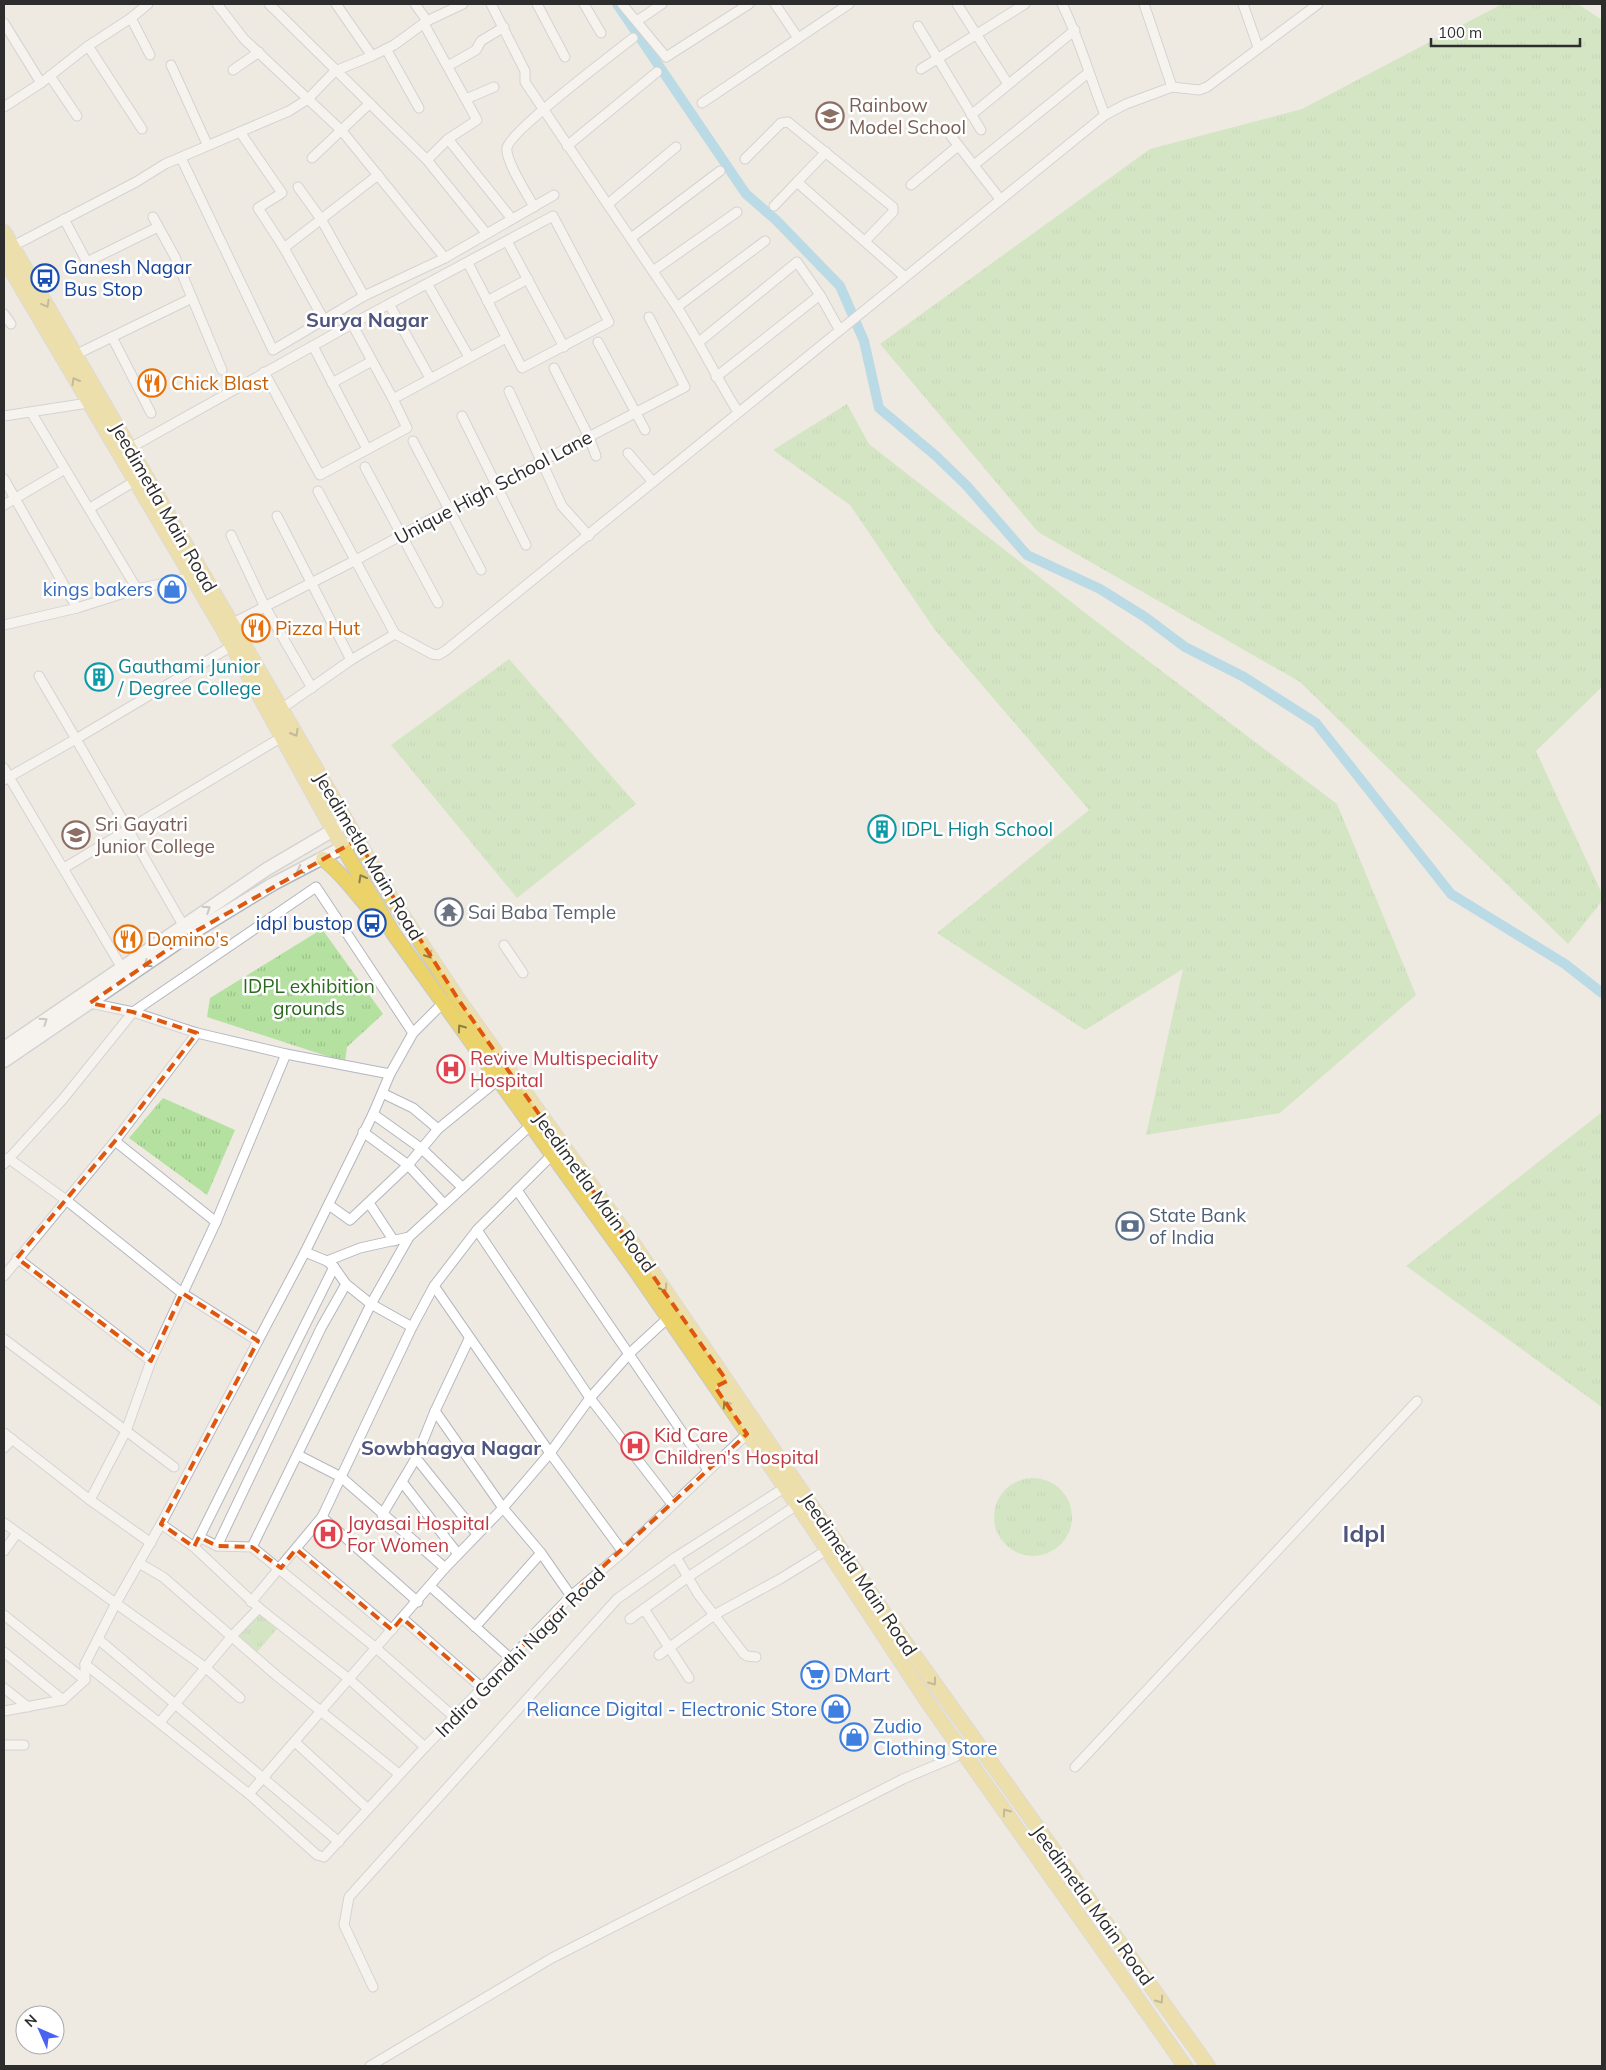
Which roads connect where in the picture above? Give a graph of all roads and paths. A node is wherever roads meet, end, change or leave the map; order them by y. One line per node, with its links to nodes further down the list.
1 (148, 4): 22 (street)
2 (218, 4): 36 (street)
3 (269, 4): 45 (street)
4 (336, 4): 38 (street)
5 (415, 4): 25 (street)
6 (463, 4): 25 (street)
7 (491, 4): 27 (street)
8 (537, 4): 39 (street)
9 (584, 4): 29 (street)
10 (622, 4): 23 (street)
11 (662, 4): 23 (street)
12 (749, 4): 23 (street)
13 (775, 4): 32 (street)
14 (957, 4): 30 (street)
15 (1025, 4): 21 (street)
16 (1062, 4): 28 (street)
17 (1144, 4): 52 (street)
18 (1243, 4): 34 (street)
19 (1318, 4): 34 (street)
20 (845, 5): 32 (street)
21 (1014, 7): 30 (street)
22 (131, 18): 33 (street); 37 (street)
23 (637, 21)
24 (4, 23): 49 (street)
25 (426, 23): 35 (street); 42 (street)
26 (918, 26): 40 (street)
27 (504, 27): 42 (street); 59 (street)
28 (1075, 30): 47 (street); 50 (street)
29 (601, 33)
30 (976, 34): 40 (street); 50 (street)
31 (633, 38): 59 (street)
32 (798, 38): 56 (street)
33 (88, 46): 48 (street); 63 (street)
34 (1258, 47): 52 (street)
35 (386, 49): 38 (street); 58 (street)
36 (259, 52): 44 (street); 53 (street)
37 (150, 56)
38 (372, 56): 45 (street)
39 (565, 56)
40 (937, 58): 43 (street); 62 (street)
41 (171, 65): 69 (street)
42 (448, 66): 54 (street)
43 (921, 69)
44 (233, 70)
45 (335, 71): 53 (street); 55 (street)
46 (657, 72): 70 (street)
47 (1088, 73): 60 (street); 78 (street)
48 (50, 76): 49 (street); 61 (street)
49 (41, 83): 57 (street)
50 (1008, 84): 62 (street)
51 (494, 86): 54 (street)
52 (1172, 87): 60 (street)
53 (308, 98): 65 (street); 66 (street)
54 (466, 99): 68 (street)
55 (370, 103): 65 (street); 77 (street)
56 (702, 103)
57 (4, 107)
58 (419, 108)
59 (543, 110): 70 (street); 88 (street)
60 (1105, 115): 85 (street)
61 (77, 116)
62 (971, 116): 64 (street)
63 (142, 129)
64 (982, 130)
65 (342, 131): 75 (street); 80 (street)
66 (240, 132): 69 (street); 102 (street)
67 (951, 136): 71 (street)
68 (448, 139): 77 (street); 93 (street)
69 (207, 144): 74 (street)
70 (567, 146): 86 (street)
71 (958, 146): 78 (street); 82 (street)
72 (676, 147): 86 (street)
73 (826, 152): 76 (street); 81 (street); 100 (street)
74 (181, 158): 91 (street); 118 (street)
75 (312, 158)
76 (745, 159)
77 (428, 160): 96 (street)
78 (974, 166): 85 (street)
79 (720, 171): 97 (street)
80 (378, 175): 92 (street); 104 (street)
81 (797, 182): 87 (street); 100 (street)
82 (911, 185)
83 (298, 187): 92 (street)
84 (554, 195): 88 (street)
85 (1000, 199): 107 (street)
86 (608, 204): 97 (street)
87 (774, 206)
88 (534, 207): 93 (street)
89 (737, 212): 106 (street)
90 (153, 217): 94 (street)
91 (64, 219): 94 (street); 101 (street)
92 (321, 219): 102 (street); 111 (street)
93 (512, 219): 96 (street)
94 (158, 227): 112 (street)
95 (4, 232): 101 (main road, Jeedimetla Main Road)
96 (486, 233): 104 (street)
97 (631, 238): 106 (street)
98 (508, 241): 105 (street); 108 (street); 127 (street)
99 (765, 241): 115 (street)
100 (864, 241): 107 (street)
101 (13, 246): 128 (main road, Jeedimetla Main Road, one-way to 128)
102 (284, 248): 118 (street)
103 (4, 258): 139 (main road, Jeedimetla Main Road, one-way to 103)
104 (445, 258): 111 (street)
105 (468, 263): 109 (street); 113 (street)
106 (654, 272): 115 (street)
107 (905, 277): 121 (street)
108 (528, 279): 113 (street); 127 (street)
109 (428, 285): 114 (street); 129 (street)
110 (820, 295): 121 (street); 125 (street); 134 (street)
111 (364, 296): 118 (street)
112 (192, 298): 122 (street); 132 (street)
113 (487, 301): 123 (street)
114 (389, 304): 120 (street); 135 (street)
115 (677, 306): 125 (street)
116 (4, 314): 119 (street)
117 (649, 317): 141 (street, Unique High School Lane)
118 (324, 320)
119 (11, 324)
120 (352, 324): 126 (street); 130 (street)
121 (839, 329): 142 (street)
122 (112, 337): 128 (street); 143 (street)
123 (506, 338): 127 (street); 129 (street)
124 (598, 342): 141 (street)
125 (699, 342): 134 (street)
126 (313, 346): 133 (street); 136 (street)
127 (564, 347)
128 (75, 354): 149 (main road, Jeedimetla Main Road)
129 (469, 357): 135 (street)
130 (372, 361): 136 (street); 138 (street)
131 (554, 368): 147 (street)
132 (222, 370)
133 (264, 372): 149 (street); 150 (street)
134 (716, 377): 142 (street)
135 (430, 378): 138 (street)
136 (332, 383): 150 (street)
137 (509, 391): 153 (street)
138 (393, 399): 150 (street)
139 (88, 403): 140 (street); 157 (main road, Jeedimetla Main Road)
140 (31, 412): 144 (street); 155 (street)
141 (637, 412): 146 (street); 147 (street, Unique High School Lane)
142 (738, 412): 158 (street)
143 (151, 413)
144 (4, 416)
145 (462, 416): 159 (street)
146 (645, 430)
147 (589, 436): 152 (street); 153 (street, Unique High School Lane)
148 (413, 441): 165 (street)
149 (130, 448): 162 (main road, Jeedimetla Main Road)
150 (367, 450)
151 (628, 453): 158 (street)
152 (596, 456)
153 (544, 462): 159 (street, Unique High School Lane); 169 (street)
154 (365, 467): 167 (street)
155 (65, 469): 161 (street); 164 (street)
156 (4, 479): 161 (street)
157 (135, 480): 162 (main road, Jeedimetla Main Road); 164 (street)
158 (653, 482): 169 (street)
159 (496, 486): 165 (street, Unique High School Lane); 170 (street)
160 (318, 491): 171 (street)
161 (15, 498): 163 (street); 178 (street)
162 (155, 502): 173 (main road, Jeedimetla Main Road); 180 (main road, Jeedimetla Main Road)
163 (4, 504)
164 (90, 508): 175 (street)
165 (448, 510): 167 (street, Unique High School Lane); 172 (street)
166 (277, 516): 174 (street)
167 (402, 534): 171 (street, Unique High School Lane); 176 (street)
168 (231, 535): 177 (street)
169 (589, 536): 181 (street)
170 (526, 545)
171 (356, 560): 174 (street, Unique High School Lane); 181 (street)
172 (481, 570)
173 (192, 576): 175 (street); 182 (main road, Jeedimetla Main Road)
174 (310, 582): 177 (street, Unique High School Lane); 183 (street)
175 (137, 589): 178 (street)
176 (438, 603)
177 (264, 605): 180 (street, Unique High School Lane); 185 (street)
178 (77, 608): 179 (street)
179 (5, 623)
180 (231, 624): 186 (main road, Jeedimetla Main Road)
181 (395, 634): 183 (street)
182 (232, 646): 187 (main road, Jeedimetla Main Road); 188 (street)
183 (351, 660): 185 (street)
184 (39, 676): 188 (street)
185 (312, 688): 186 (street)
186 (281, 709): 191 (main road, Jeedimetla Main Road, one-way to 191)
187 (282, 737): 192 (main road, Jeedimetla Main Road); 193 (street)
188 (76, 739): 190 (street); 193 (street)
189 (4, 768): 190 (street)
190 (7, 779): 197 (street)
191 (347, 822): 192 (street); 194 (main road, Jeedimetla Main Road)
192 (333, 830): 195 (main road, Jeedimetla Main Road); 198 (street, one-way to 192)
193 (128, 831): 197 (street); 198 (street)
194 (357, 840): 195 (street); 248 (main road, Jeedimetla Main Road, one-way to 248)
195 (344, 848): 196 (street); 199 (main road, Jeedimetla Main Road, one-way to 195)
196 (323, 858): 199 (main road); 204 (street, one-way to 204)
197 (64, 868): 201 (street)
198 (183, 925): 201 (street)
199 (393, 933): 203 (main road, Jeedimetla Main Road)
200 (504, 945): 202 (street)
201 (122, 968): 208 (street, one-way to 201)
202 (523, 973)
203 (443, 1003): 206 (street); 212 (main road, Jeedimetla Main Road, one-way to 203)
204 (90, 1004): 205 (street); 210 (street)
205 (133, 1012): 206 (street); 207 (street); 221 (street)
206 (413, 1032): 211 (street)
207 (197, 1033): 209 (street); 218 (street)
208 (4, 1048)
209 (286, 1054): 211 (street); 229 (street)
210 (4, 1061)
211 (390, 1074): 213 (street)
212 (498, 1080): 215 (main road, Jeedimetla Main Road); 216 (street)
213 (382, 1092): 214 (street); 216 (street)
214 (373, 1114): 217 (street); 219 (street)
215 (531, 1125): 220 (main road, Jeedimetla Main Road); 223 (street)
216 (438, 1129): 219 (street)
217 (363, 1132): 222 (street); 228 (street)
218 (115, 1142): 225 (street); 229 (street)
219 (422, 1149): 222 (street); 223 (street)
220 (553, 1154): 224 (street); 241 (main road, Jeedimetla Main Road)
221 (6, 1161): 225 (street)
222 (408, 1166): 226 (street); 227 (street)
223 (462, 1187): 227 (street)
224 (517, 1190): 230 (street); 246 (street)
225 (66, 1200): 234 (street); 239 (street)
226 (369, 1202): 228 (street); 232 (street)
227 (444, 1204): 231 (street)
228 (329, 1205): 233 (street)
229 (216, 1222): 239 (street)
230 (477, 1230): 238 (street); 249 (street)
231 (409, 1237): 232 (street); 240 (street)
232 (394, 1241): 235 (street)
233 (305, 1252): 235 (street); 245 (street)
234 (17, 1258): 236 (street); 247 (street)
235 (330, 1264): 237 (street); 275 (street)
236 (4, 1276)
237 (346, 1284): 240 (street); 277 (street)
238 (434, 1286): 242 (street); 244 (street)
239 (182, 1293): 245 (street); 247 (street)
240 (371, 1304): 242 (street); 258 (street)
241 (668, 1318): 246 (street); 248 (main road, Jeedimetla Main Road)
242 (412, 1327): 262 (street)
243 (4, 1339): 252 (street)
244 (470, 1339): 251 (street); 257 (street)
245 (258, 1341): 272 (street)
246 (630, 1354): 249 (street); 261 (street)
247 (151, 1361): 252 (street)
248 (721, 1384): 254 (main road, Jeedimetla Main Road, one-way to 248); 341 (main road, Jeedimetla Main Road, one-way to 341)
249 (590, 1398): 257 (street); 266 (street)
250 (1417, 1400): 332 (street)
251 (435, 1410): 259 (street); 268 (street)
252 (126, 1430): 260 (street); 265 (street)
253 (4, 1433): 255 (street)
254 (747, 1434): 261 (street, Indira Gandhi Nagar Road); 264 (main road, Jeedimetla Main Road)
255 (12, 1439): 256 (street); 265 (street)
256 (4, 1448)
257 (550, 1453): 268 (street); 283 (street)
258 (298, 1455): 262 (street); 279 (street)
259 (416, 1458): 263 (street); 274 (street)
260 (174, 1467)
261 (708, 1470): 266 (street, Indira Gandhi Nagar Road)
262 (341, 1477): 269 (street); 270 (street)
263 (402, 1482): 269 (street); 285 (street)
264 (784, 1488): 267 (main road, Jeedimetla Main Road); 286 (street)
265 (90, 1500): 276 (street)
266 (672, 1504): 283 (street, Indira Gandhi Nagar Road)
267 (796, 1505): 281 (main road, Jeedimetla Main Road); 290 (street)
268 (503, 1508): 274 (street); 284 (street)
269 (382, 1515): 289 (street)
270 (322, 1517): 280 (street); 294 (street)
271 (4, 1523): 273 (street)
272 (161, 1524): 276 (street); 278 (street)
273 (17, 1533): 282 (street); 295 (street)
274 (476, 1534): 285 (street)
275 (199, 1537): 277 (street); 278 (street)
276 (151, 1543): 287 (street)
277 (217, 1546): 279 (street)
278 (194, 1547): 293 (street)
279 (252, 1547): 288 (street)
280 (296, 1549): 288 (street); 303 (street)
281 (827, 1550): 299 (street); 331 (main road, Jeedimetla Main Road)
282 (4, 1551)
283 (623, 1552): 292 (street, Indira Gandhi Nagar Road)
284 (540, 1553): 292 (street); 302 (street)
285 (458, 1554): 289 (street)
286 (676, 1557): 290 (street); 338 (street)
287 (139, 1563): 295 (street); 304 (street)
288 (281, 1568): 293 (street); 307 (street)
289 (445, 1568): 291 (street)
290 (688, 1577): 297 (street); 299 (street)
291 (430, 1586): 294 (street); 302 (street)
292 (571, 1596): 311 (street, Indira Gandhi Nagar Road)
293 (251, 1602): 296 (street)
294 (418, 1602): 300 (street)
295 (116, 1603): 305 (street); 313 (street)
296 (259, 1608): 304 (street); 315 (street)
297 (644, 1609): 301 (street); 306 (street)
298 (4, 1615): 316 (street)
299 (714, 1615): 306 (street); 310 (street)
300 (402, 1618): 303 (street); 318 (street)
301 (630, 1619)
302 (475, 1627): 311 (street)
303 (392, 1630): 307 (street)
304 (233, 1635): 313 (street); 324 (street)
305 (98, 1639): 312 (street); 321 (street)
306 (669, 1647): 309 (street); 314 (street)
307 (376, 1648): 315 (street); 325 (street)
308 (4, 1652): 320 (street)
309 (659, 1654)
310 (756, 1656)
311 (510, 1658): 318 (street, Indira Gandhi Nagar Road)
312 (84, 1664): 316 (street); 326 (street)
313 (206, 1668): 319 (street); 321 (street)
314 (690, 1678)
315 (349, 1679): 324 (street); 330 (street)
316 (85, 1680): 320 (street)
317 (4, 1688): 322 (street)
318 (482, 1688): 325 (street, Indira Gandhi Nagar Road)
319 (240, 1698)
320 (63, 1700): 322 (street)
321 (175, 1704): 326 (street); 334 (street)
322 (28, 1707): 323 (street)
323 (4, 1711)
324 (322, 1711): 327 (street); 333 (street)
325 (454, 1717): 330 (street, Indira Gandhi Nagar Road)
326 (160, 1722): 335 (street)
327 (295, 1742): 334 (street); 336 (street)
328 (24, 1745): 329 (street)
329 (4, 1746)
330 (425, 1747): 333 (street, Indira Gandhi Nagar Road)
331 (963, 1751): 339 (street); 340 (main road, Jeedimetla Main Road, one-way to 331)
332 (1075, 1767)
333 (399, 1774): 336 (street, Indira Gandhi Nagar Road)
334 (263, 1778): 335 (street); 337 (street)
335 (249, 1794): 337 (street, Indira Gandhi Nagar Road)
336 (368, 1809): 337 (street, Indira Gandhi Nagar Road)
337 (339, 1842)
338 (373, 1987)
339 (370, 2066)
340 (1185, 2066)
341 (1208, 2066)

